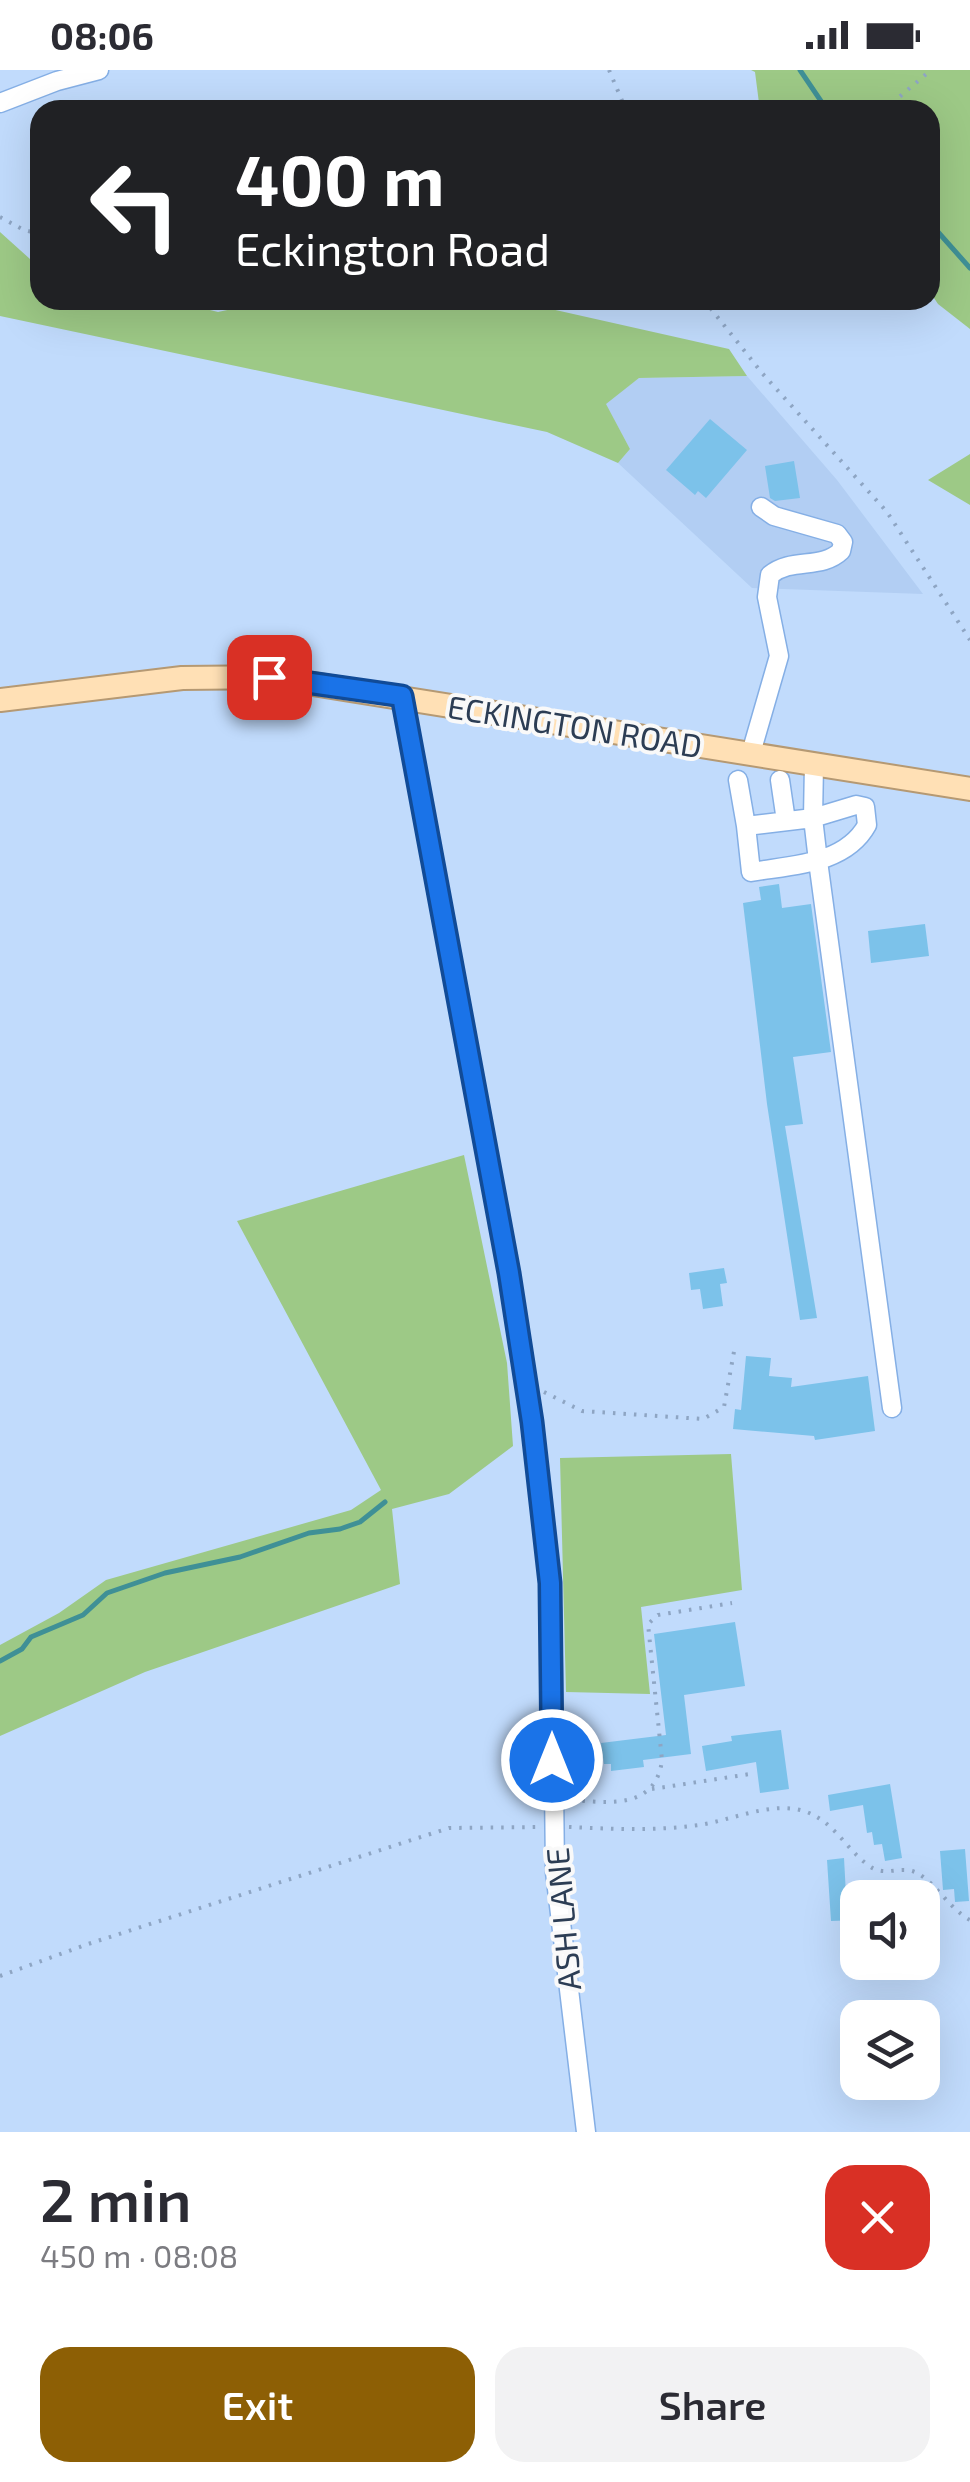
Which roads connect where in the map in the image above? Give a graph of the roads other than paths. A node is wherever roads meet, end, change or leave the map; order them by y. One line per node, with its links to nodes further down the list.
1 (99, 70): 2 (street)
2 (0, 104)
3 (761, 507): 6 (street)
4 (402, 696): 5 (main road, ECKINGTON ROAD); 6 (main road, ECKINGTON ROAD); 16 (street, ASH LANE)
5 (0, 700)
6 (751, 753): 7 (main road, ECKINGTON ROAD)
7 (814, 764): 10 (main road, ECKINGTON ROAD); 11 (street)
8 (738, 780): 13 (street)
9 (780, 780): 12 (street)
10 (970, 789)
11 (814, 818): 12 (street); 14 (street); 14 (street)
12 (786, 821): 13 (street)
13 (746, 826): 14 (street)
14 (818, 861): 15 (street)
15 (892, 1408)
16 (586, 2132)

